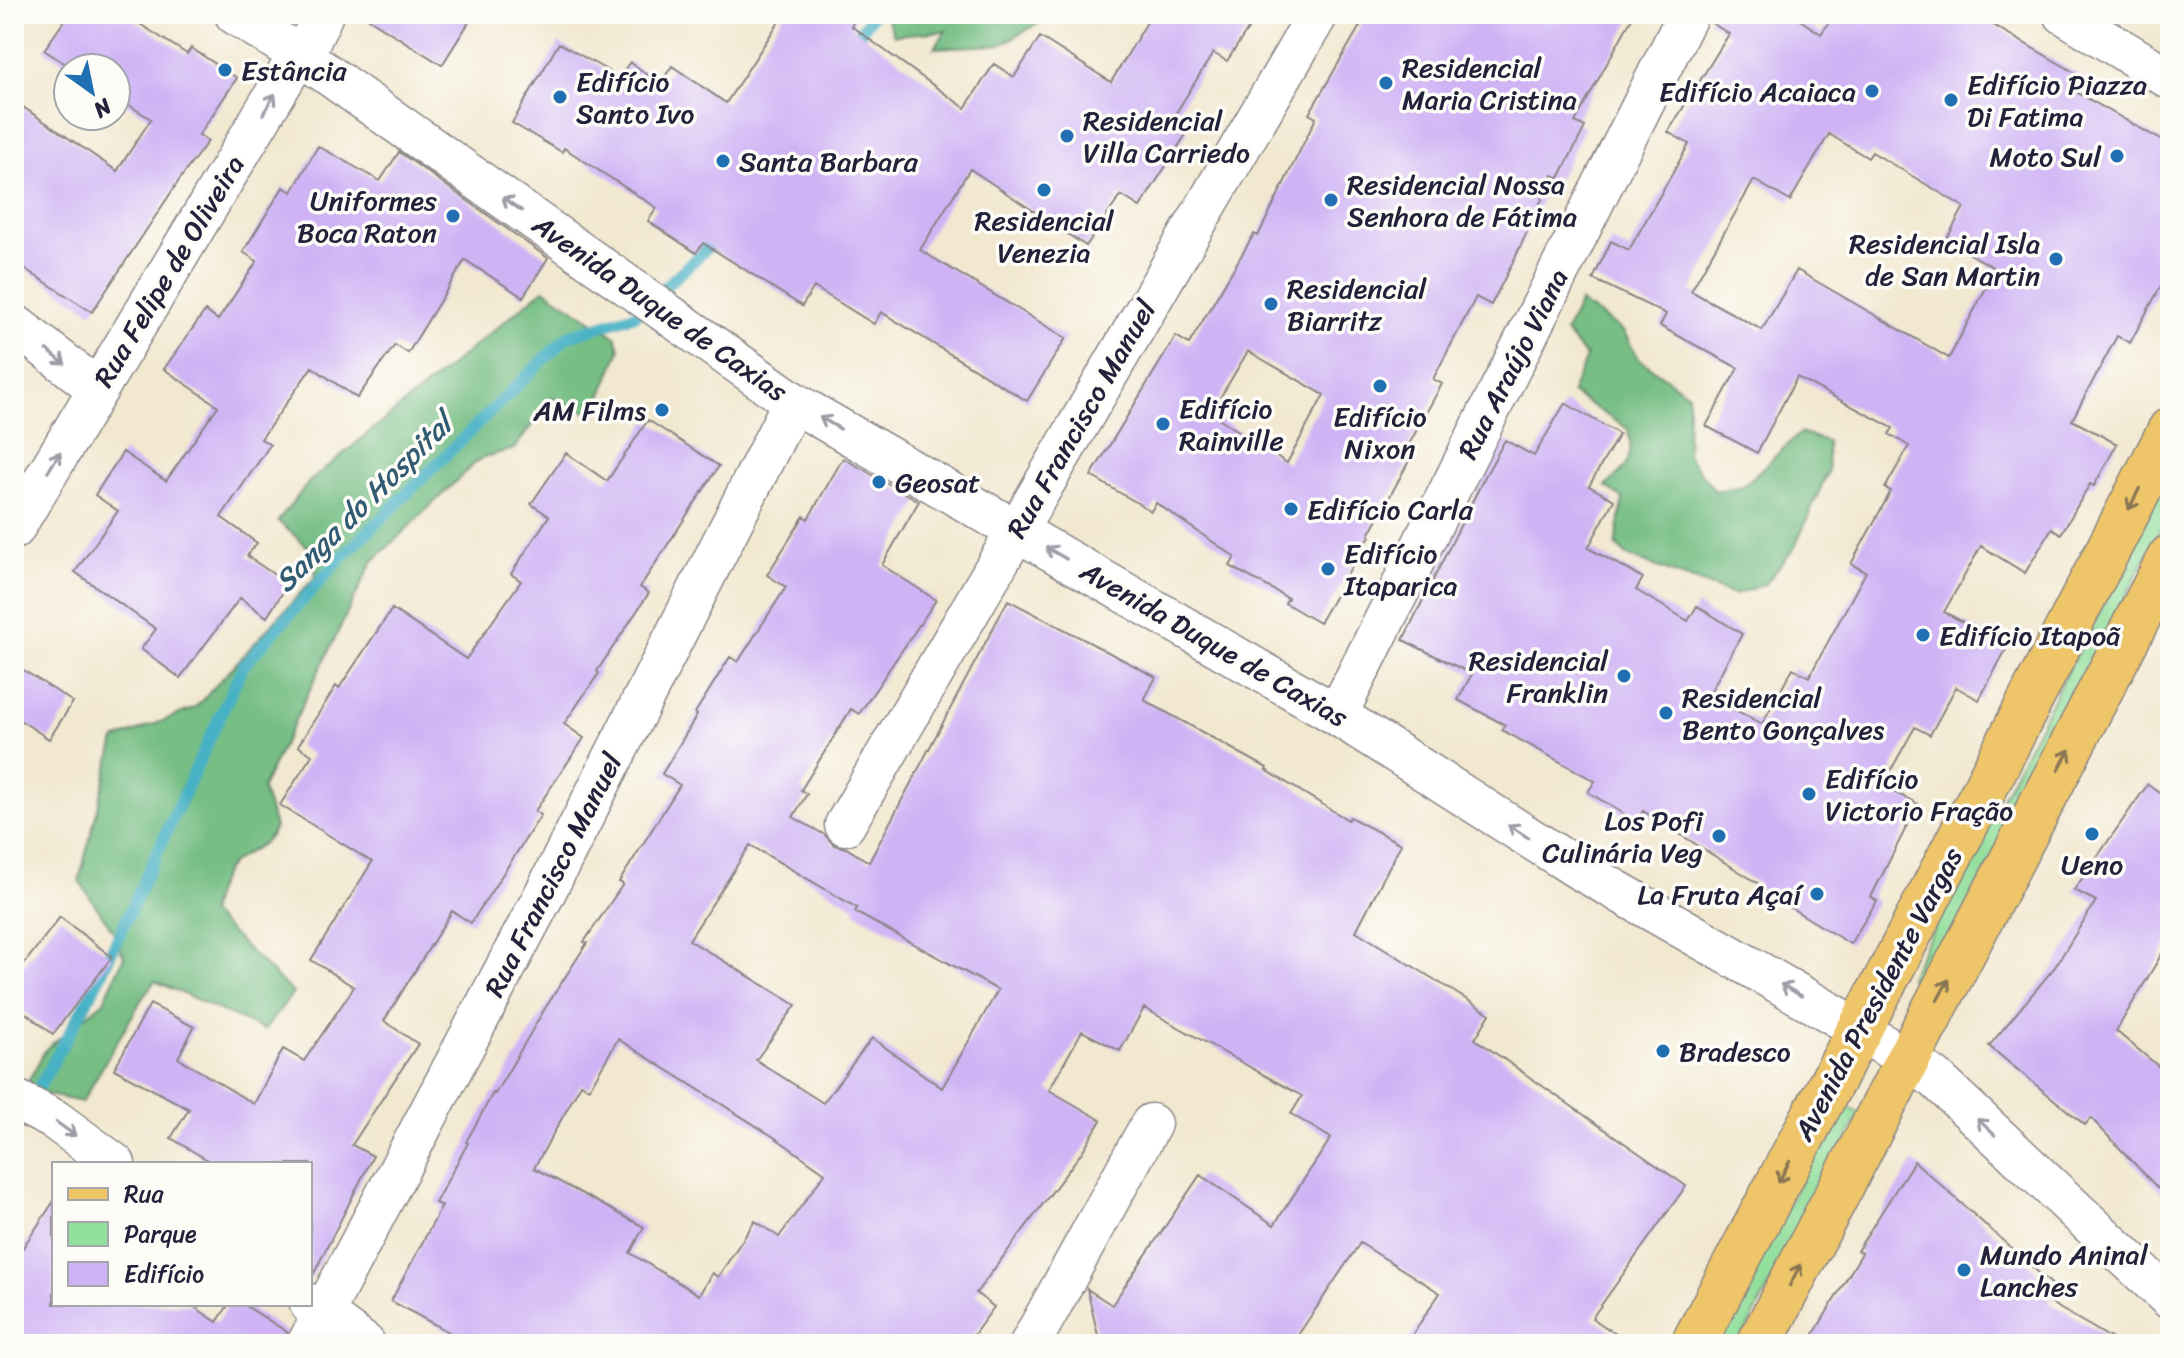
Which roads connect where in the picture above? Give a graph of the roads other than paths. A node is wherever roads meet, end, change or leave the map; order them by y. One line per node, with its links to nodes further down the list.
1 (235, 14): 6 (street, Avenida Duque de Caxias)
2 (323, 14): 6 (street, Rua Felipe de Oliveira)
3 (1318, 14): 13 (street, Rua Francisco Manuel)
4 (1688, 14): 15 (street, Rua Araújo Viana)
5 (2064, 14): 7 (street)
6 (303, 57): 9 (street, Rua Felipe de Oliveira, one-way to 6); 10 (street, Avenida Duque de Caxias, one-way to 6)
7 (2170, 79)
8 (14, 324): 9 (street, one-way to 9)
9 (98, 389): 12 (street, Rua Felipe de Oliveira, one-way to 9)
10 (793, 402): 13 (street, Avenida Duque de Caxias, one-way to 10); 23 (street, Rua Francisco Manuel)
11 (2170, 430): 17 (main road, Avenida Presidente Vargas, one-way to 17)
12 (14, 529)
13 (1017, 530): 15 (street, Avenida Duque de Caxias, one-way to 13); 16 (street, Rua Francisco Manuel)
14 (2170, 557): 18 (main road, Avenida Presidente Vargas, one-way to 14)
15 (1337, 715): 17 (street, Avenida Duque de Caxias, one-way to 15)
16 (845, 825)
17 (1859, 1029): 18 (street, Avenida Duque de Caxias); 26 (main road, Avenida Presidente Vargas, one-way to 26)
18 (1907, 1059): 22 (street, Avenida Duque de Caxias, one-way to 18); 27 (main road, Avenida Presidente Vargas, one-way to 18)
19 (14, 1099): 21 (street, one-way to 21)
20 (1151, 1124): 25 (street)
21 (112, 1162)
22 (2170, 1299)
23 (313, 1320): 24 (street)
24 (365, 1344)
25 (1030, 1344)
26 (1693, 1344)
27 (1759, 1344)

